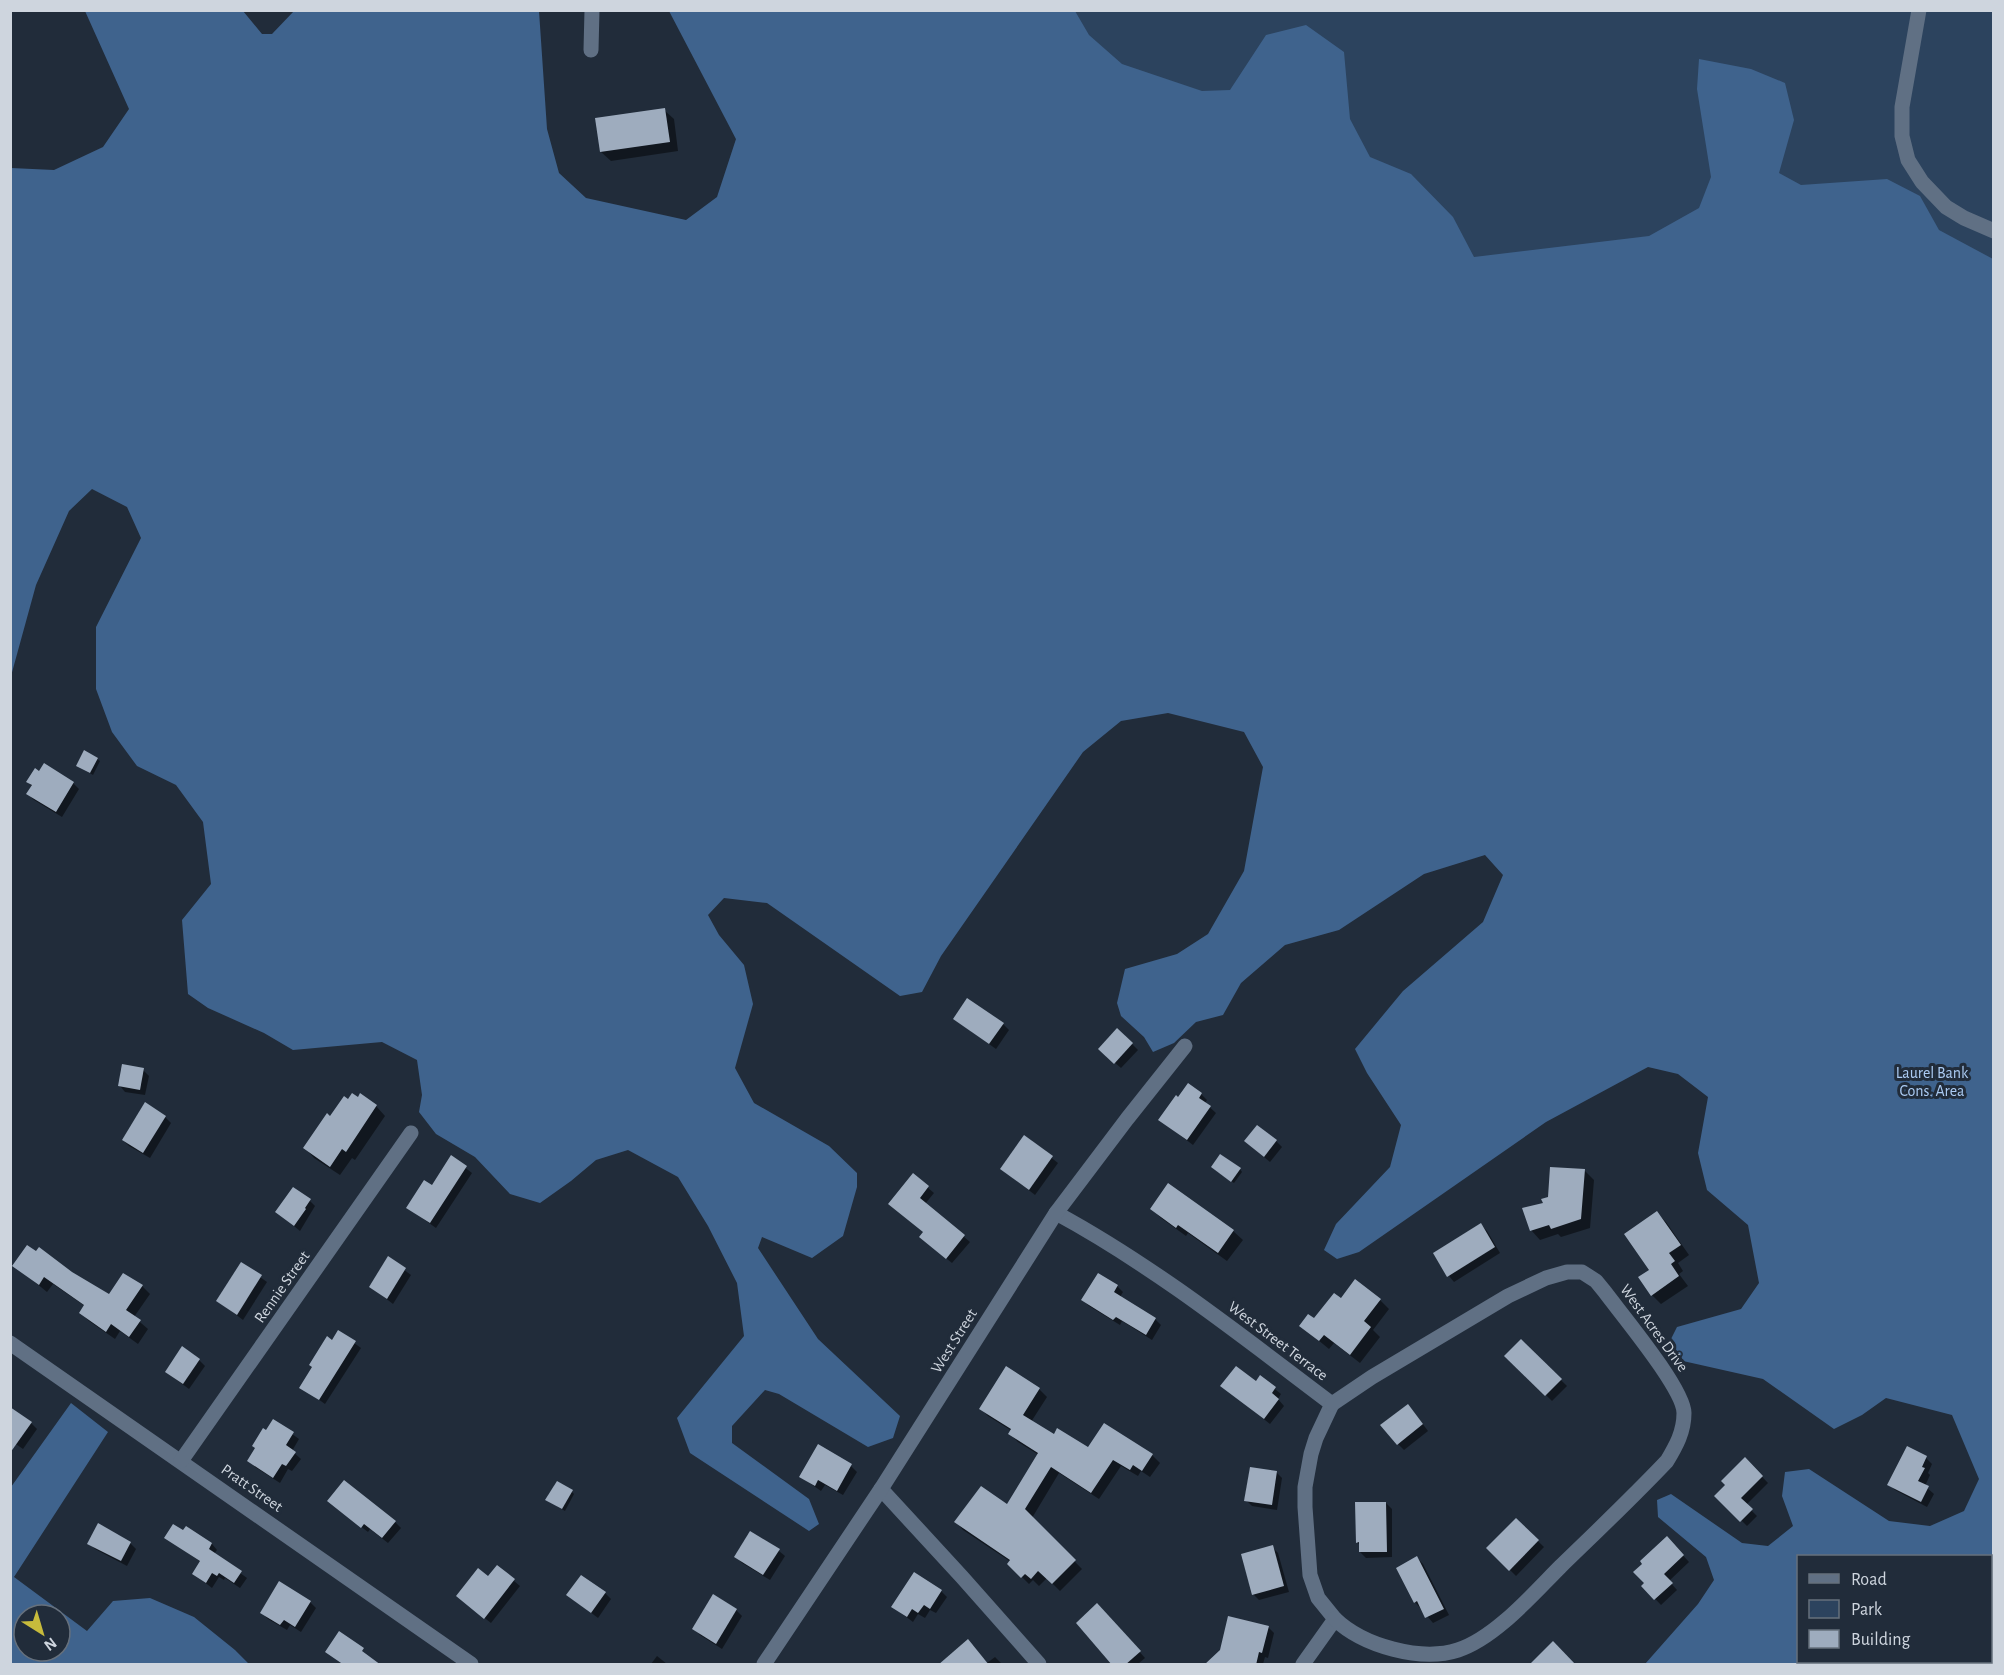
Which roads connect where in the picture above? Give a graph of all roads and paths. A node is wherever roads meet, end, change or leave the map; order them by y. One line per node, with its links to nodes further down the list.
1 (591, 10): 3 (street)
2 (1919, 10): 4 (street)
3 (591, 50)
4 (1994, 231)
5 (1185, 1046): 7 (street, West Street)
6 (411, 1133): 10 (street, Rennie Street)
7 (1056, 1213): 9 (street, West Street Terrace); 11 (street, West Street)
8 (10, 1343): 10 (street, Pratt Street)
9 (1332, 1404): 12 (street, West Street Terrace); 12 (street, West Acres Drive)
10 (181, 1461): 13 (street, Pratt Street)
11 (881, 1490): 14 (street, West Street); 15 (street)
12 (1335, 1619): 16 (street)
13 (471, 1665)
14 (764, 1665)
15 (1039, 1665)
16 (1303, 1665)

